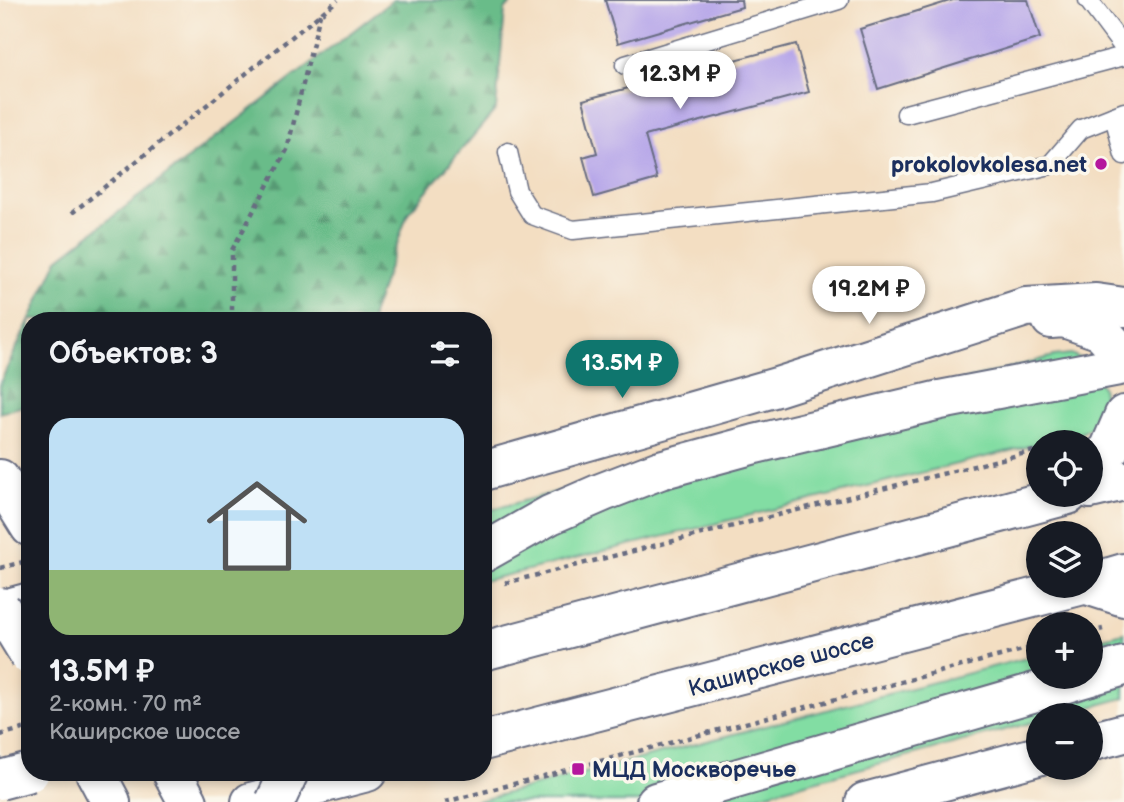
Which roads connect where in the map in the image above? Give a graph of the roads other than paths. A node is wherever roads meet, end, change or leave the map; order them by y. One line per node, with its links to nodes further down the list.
1 (839, 0): 5 (lane)
2 (1087, 0): 3 (lane)
3 (1124, 48)
4 (1124, 56): 6 (lane)
5 (625, 65)
6 (906, 114)
7 (1119, 114): 8 (lane); 9 (lane)
8 (508, 152)
9 (1124, 155)
10 (1124, 307): 11 (main road)
11 (979, 322): 12 (main road); 16 (main road)
12 (1124, 356)
13 (1124, 365): 22 (main road)
14 (1124, 415): 15 (main road)
15 (1103, 455)
16 (492, 468)
17 (0, 479): 21 (main road)
18 (1124, 481): 19 (main road)
19 (1103, 486)
20 (1026, 506): 31 (main road)
21 (21, 513)
22 (492, 567)
23 (1124, 573): 24 (main road)
24 (1103, 580)
25 (1103, 590): 26 (main road)
26 (1124, 597)
27 (1033, 598): 35 (main road, Каширское шоссе)
28 (21, 604): 29 (main road)
29 (0, 609): 30 (main road, bridge)
30 (21, 642)
31 (492, 649)
32 (1124, 666): 33 (main road)
33 (1103, 672)
34 (1047, 689): 47 (main road)
35 (492, 739)
36 (1026, 759): 48 (main road)
37 (21, 774): 38 (main road, bridge)
38 (0, 780)
39 (100, 781): 43 (main road)
40 (177, 781): 44 (main road)
41 (285, 781): 46 (main road, bridge)
42 (332, 781): 45 (main road)
43 (111, 802)
44 (188, 802)
45 (251, 802)
46 (275, 802)
47 (656, 802)
48 (865, 802)

